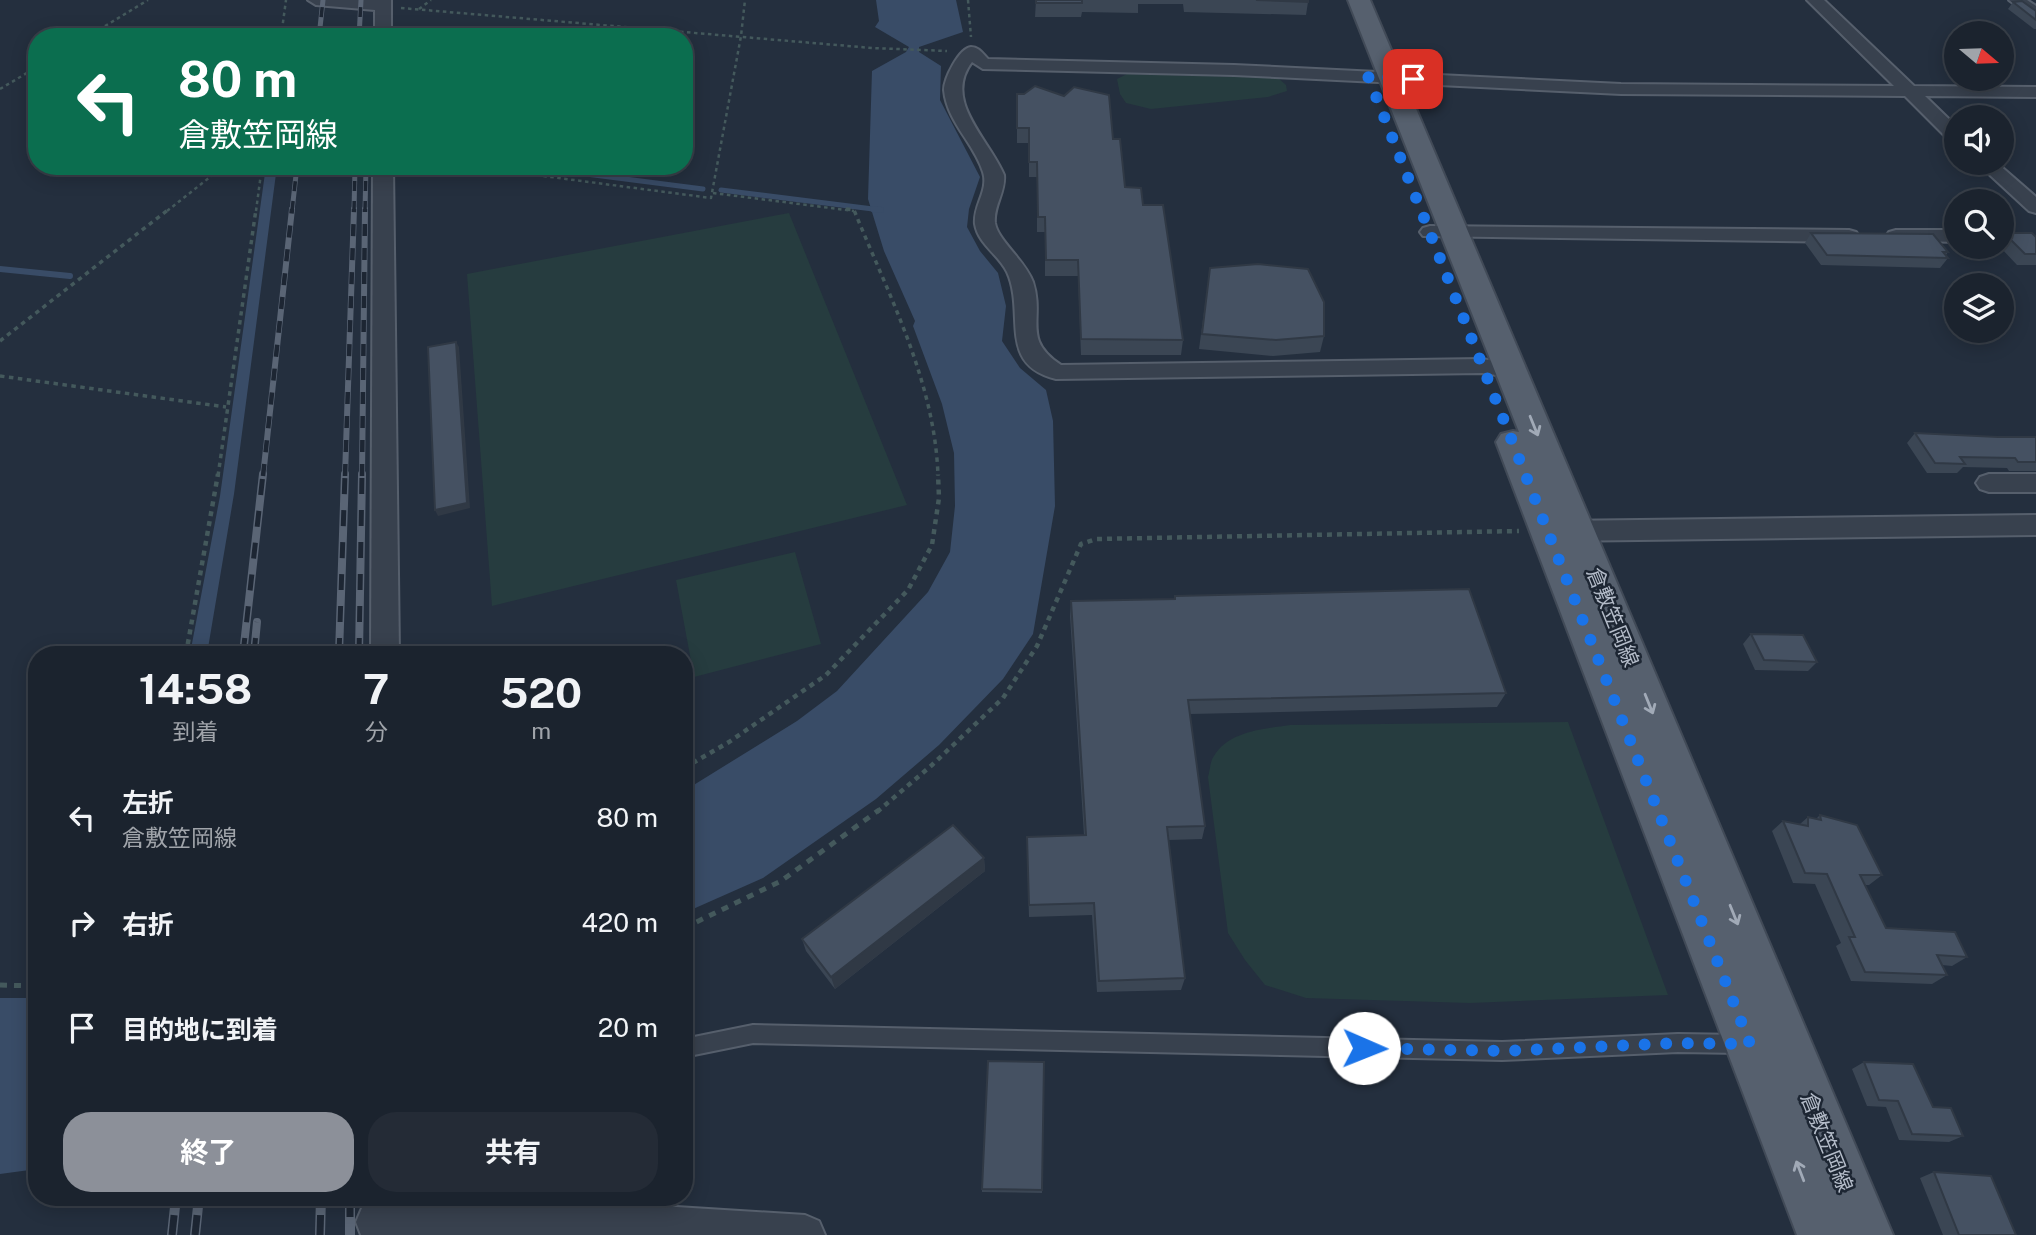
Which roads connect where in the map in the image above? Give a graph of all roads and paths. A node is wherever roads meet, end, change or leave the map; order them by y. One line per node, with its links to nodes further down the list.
1 (148, 0): 14 (path)
2 (286, 0): 15 (path)
3 (316, 0): 11 (street)
4 (431, 0): 12 (path)
5 (744, 0): 19 (path)
6 (968, 0): 21 (path)
7 (1341, 0): 23 (main road, 倉敷笠岡線)
8 (1359, 0): 23 (main road, 倉敷笠岡線)
9 (1815, 0): 25 (street)
10 (2017, 0): 13 (street)
11 (383, 3): 12 (path); 16 (street)
12 (419, 9): 17 (path)
13 (2036, 13)
14 (102, 28)
15 (282, 28)
16 (383, 28)
17 (646, 28)
18 (693, 32): 19 (path)
19 (741, 36): 20 (path); 33 (path)
20 (921, 50)
21 (972, 52): 23 (street); 38 (street)
22 (28, 72): 24 (path)
23 (1379, 77): 25 (street); 35 (main road, 倉敷笠岡線)
24 (0, 89)
25 (1908, 90): 26 (street); 27 (street)
26 (2036, 92)
27 (1944, 124)
28 (212, 175): 37 (path)
29 (261, 175): 40 (path)
30 (383, 175): 46 (street)
31 (536, 175): 33 (path)
32 (2000, 175): 34 (street)
33 (713, 193): 47 (path)
34 (2036, 207)
35 (1442, 232): 36 (street); 38 (main road, 倉敷笠岡線)
36 (1944, 236)
37 (0, 341)
38 (1497, 368): 44 (main road, 倉敷笠岡線)
39 (0, 376): 40 (path)
40 (226, 407): 45 (path)
41 (1989, 483): 42 (street)
42 (2036, 483)
43 (2036, 525): 44 (street)
44 (1563, 531): 48 (path); 51 (main road, 倉敷笠岡線); 56 (main road, 倉敷笠岡線, one-way to 56)
45 (187, 646)
46 (385, 646)
47 (693, 763)
48 (693, 924)
49 (0, 985): 50 (path)
50 (28, 986)
51 (1750, 1044): 52 (lane); 55 (main road, 倉敷笠岡線, one-way to 51)
52 (693, 1046)
53 (376, 1218): 54 (street)
54 (805, 1235)
55 (1825, 1235)
56 (1865, 1235)

